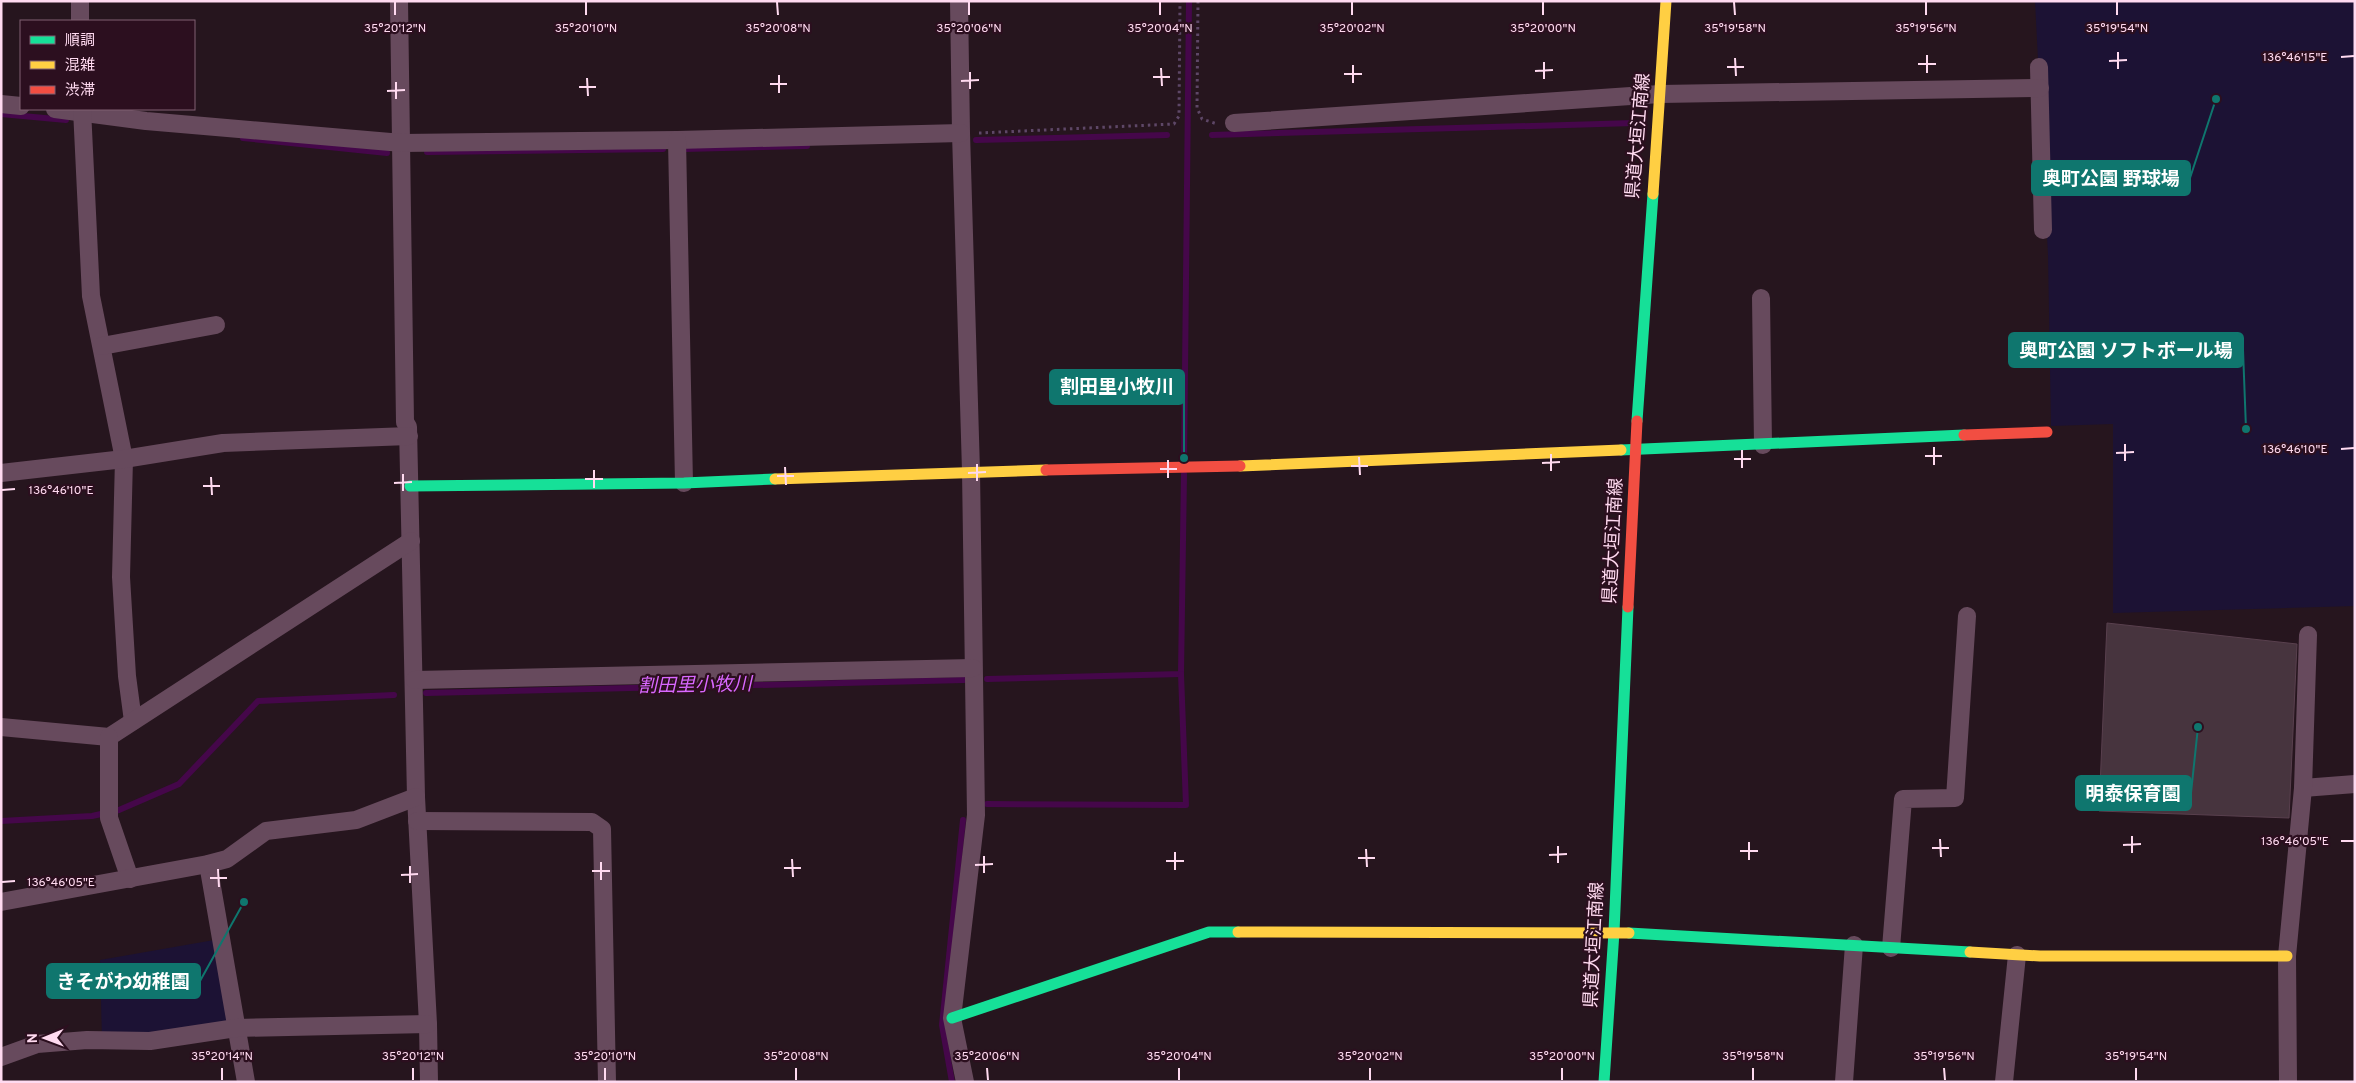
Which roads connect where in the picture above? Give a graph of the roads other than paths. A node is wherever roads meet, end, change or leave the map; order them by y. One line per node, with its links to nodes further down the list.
1 (80, 1): 5 (street)
2 (399, 1): 15 (street)
3 (959, 1): 13 (street)
4 (1666, 1): 8 (street, 県道大垣江南線)
5 (80, 20)
6 (2039, 67): 7 (street)
7 (2040, 88): 8 (street); 16 (street)
8 (1660, 94): 12 (street); 23 (street, 県道大垣江南線)
9 (1, 104): 10 (street)
10 (20, 106)
11 (82, 110): 15 (street); 19 (street)
12 (1234, 123)
13 (961, 133): 14 (street); 25 (street)
14 (677, 140): 15 (street); 27 (street)
15 (402, 143): 21 (street)
16 (2043, 230)
17 (1762, 298): 22 (street)
18 (216, 325): 19 (street)
19 (102, 346): 24 (street)
20 (2047, 432): 22 (street)
21 (408, 436): 24 (street); 28 (street)
22 (1763, 444): 23 (street)
23 (1635, 450): 25 (street); 44 (street, 県道大垣江南線)
24 (124, 459): 26 (street); 34 (street)
25 (971, 471): 27 (street); 32 (street)
26 (1, 473)
27 (684, 483): 28 (street)
28 (410, 486): 29 (street)
29 (411, 541): 33 (street); 34 (street)
30 (1966, 616): 46 (street)
31 (2308, 635): 38 (street)
32 (973, 668): 33 (street); 49 (street)
33 (415, 680): 39 (street)
34 (133, 721): 36 (street)
35 (1, 727): 36 (street)
36 (109, 736): 42 (street)
37 (2355, 784): 38 (street)
38 (2303, 788): 48 (street)
39 (416, 797): 40 (street); 41 (street)
40 (417, 821): 50 (street); 55 (street)
41 (208, 864): 42 (street); 51 (street)
42 (130, 879): 43 (street)
43 (1, 902)
44 (1614, 932): 45 (street); 49 (street); 57 (street, 県道大垣江南線)
45 (1854, 946): 46 (street); 58 (street)
46 (1891, 948): 47 (street)
47 (2016, 955): 48 (street); 59 (street)
48 (2287, 956): 60 (street)
49 (952, 1018): 56 (street)
50 (428, 1024): 51 (street); 54 (street)
51 (236, 1028): 52 (street); 53 (street)
52 (1, 1057)
53 (246, 1082)
54 (429, 1082)
55 (607, 1082)
56 (965, 1082)
57 (1604, 1082)
58 (1844, 1082)
59 (2004, 1082)
60 (2288, 1082)

